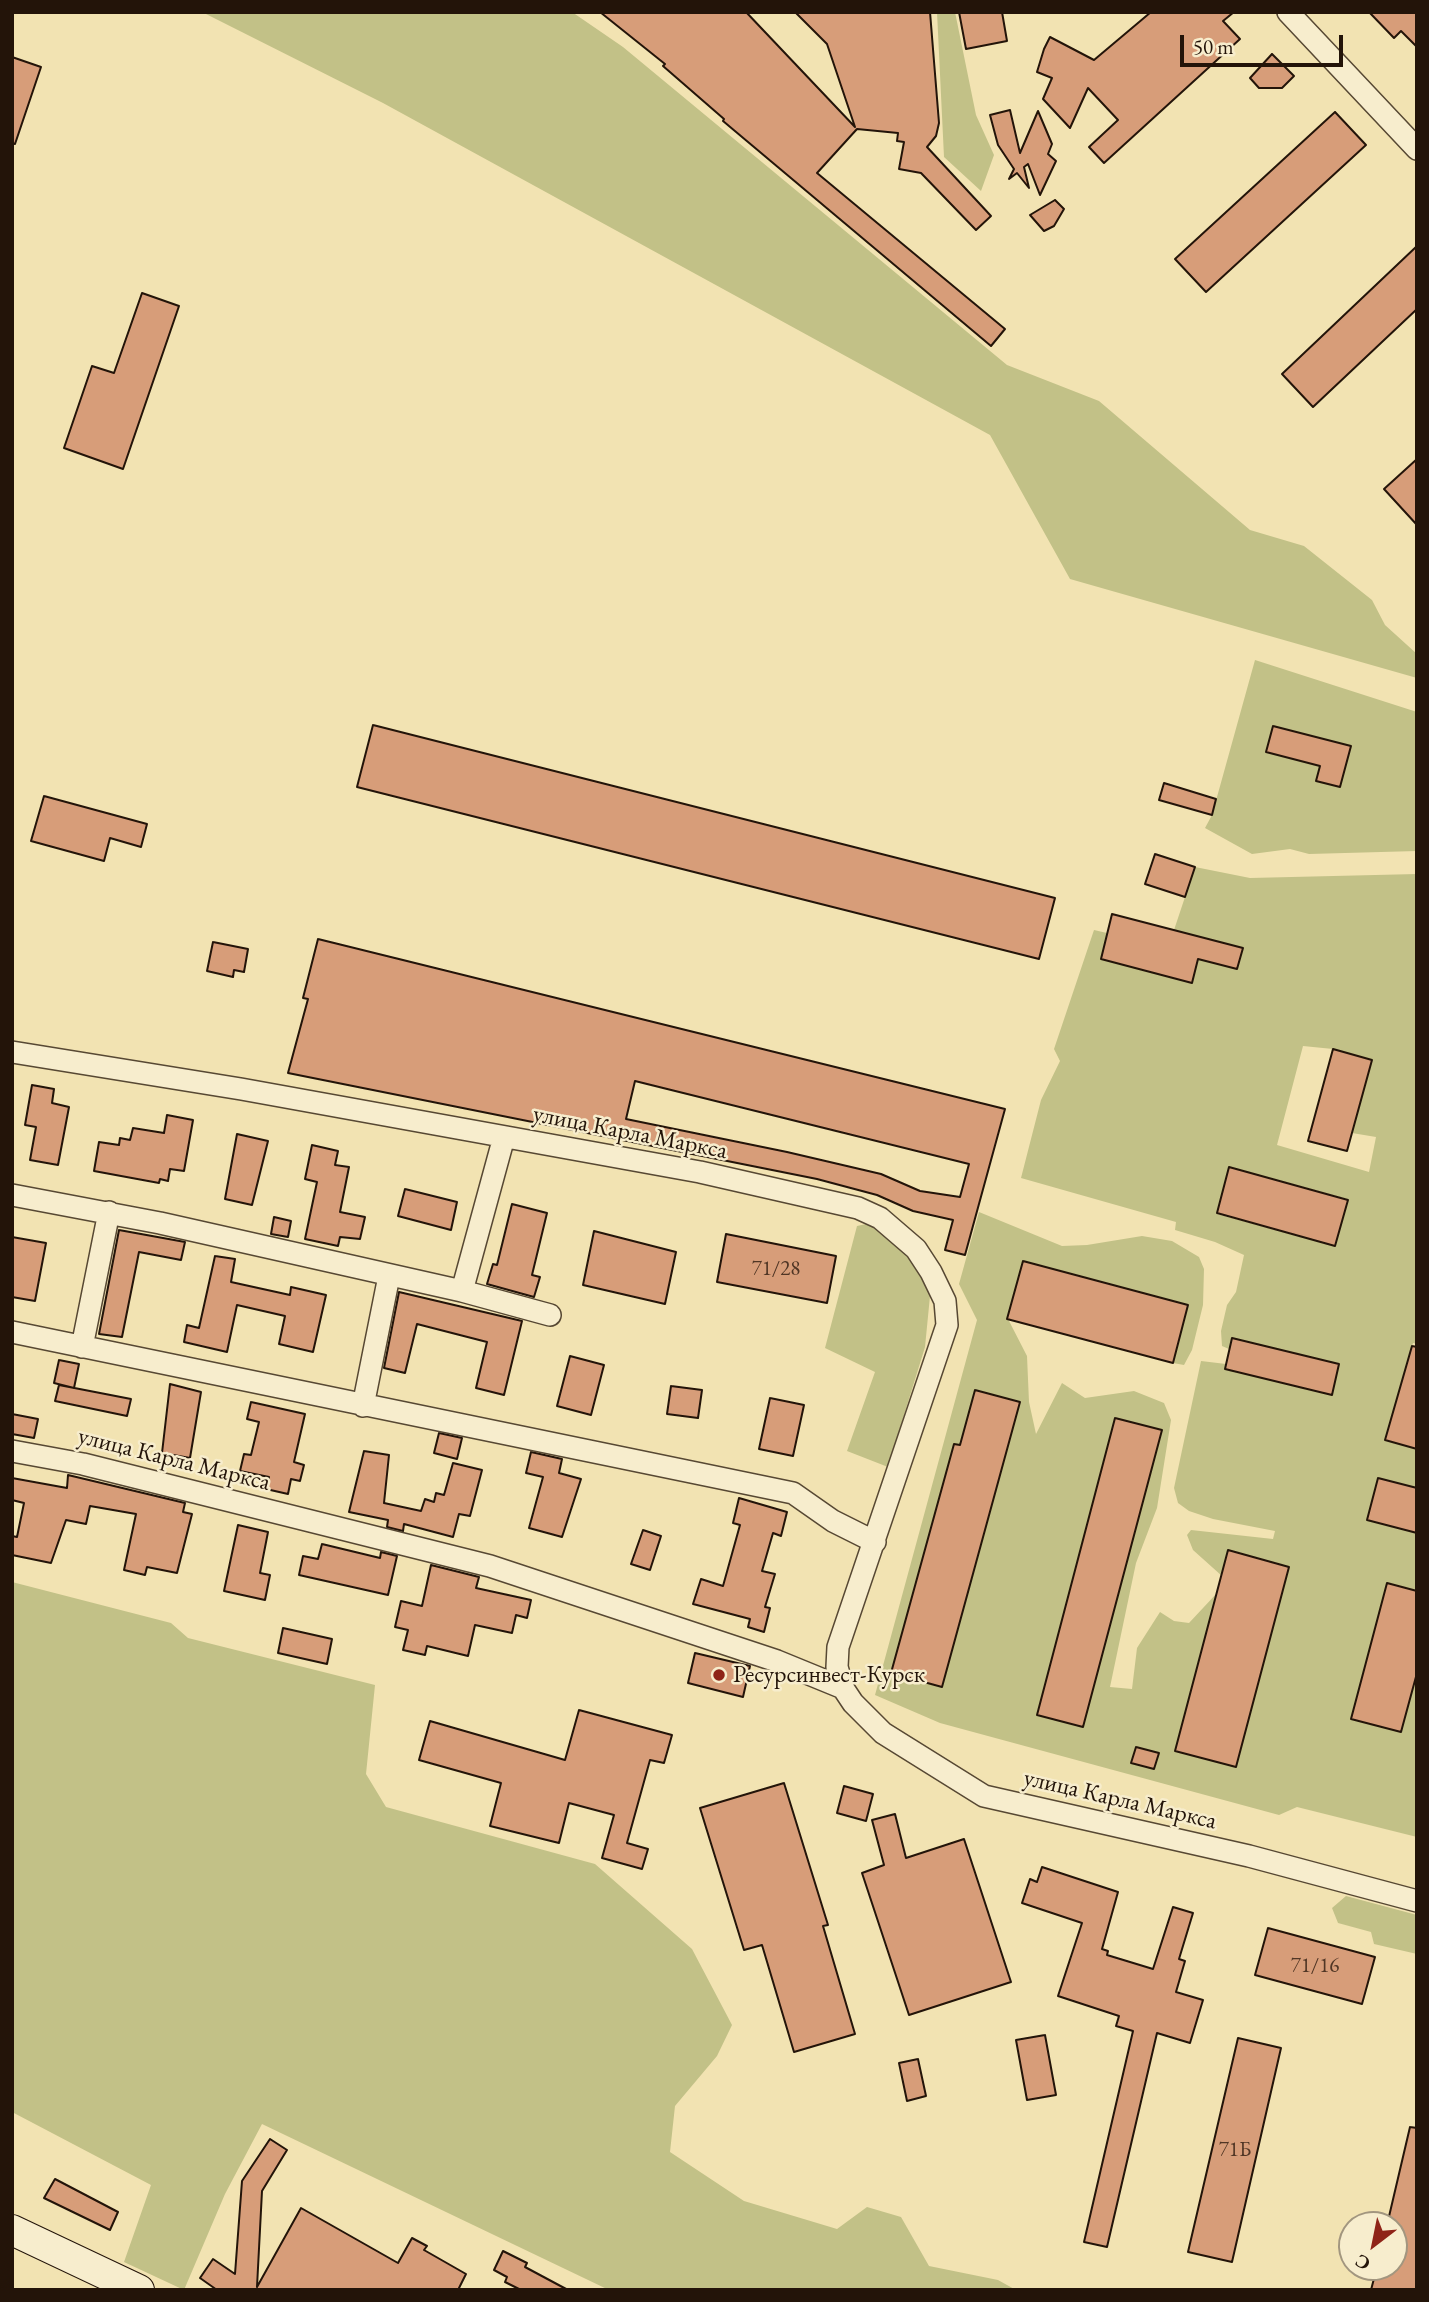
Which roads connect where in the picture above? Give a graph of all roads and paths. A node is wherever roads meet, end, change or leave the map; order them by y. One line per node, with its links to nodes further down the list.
1 (1288, 12): 2 (street)
2 (1417, 149)
3 (12, 1052): 4 (street, улица Карла Маркса)
4 (504, 1137): 8 (street); 14 (street, улица Карла Маркса)
5 (12, 1195): 6 (street)
6 (109, 1212): 7 (street); 11 (street)
7 (389, 1276): 8 (street); 12 (street)
8 (462, 1292): 9 (street)
9 (550, 1315)
10 (12, 1332): 11 (street)
11 (82, 1347): 12 (street)
12 (363, 1406): 14 (street)
13 (12, 1451): 15 (street, улица Карла Маркса)
14 (875, 1542): 15 (street, улица Карла Маркса)
15 (843, 1688): 16 (street, улица Карла Маркса)
16 (1417, 1900)
17 (12, 2230): 18 (street)
18 (139, 2290)

